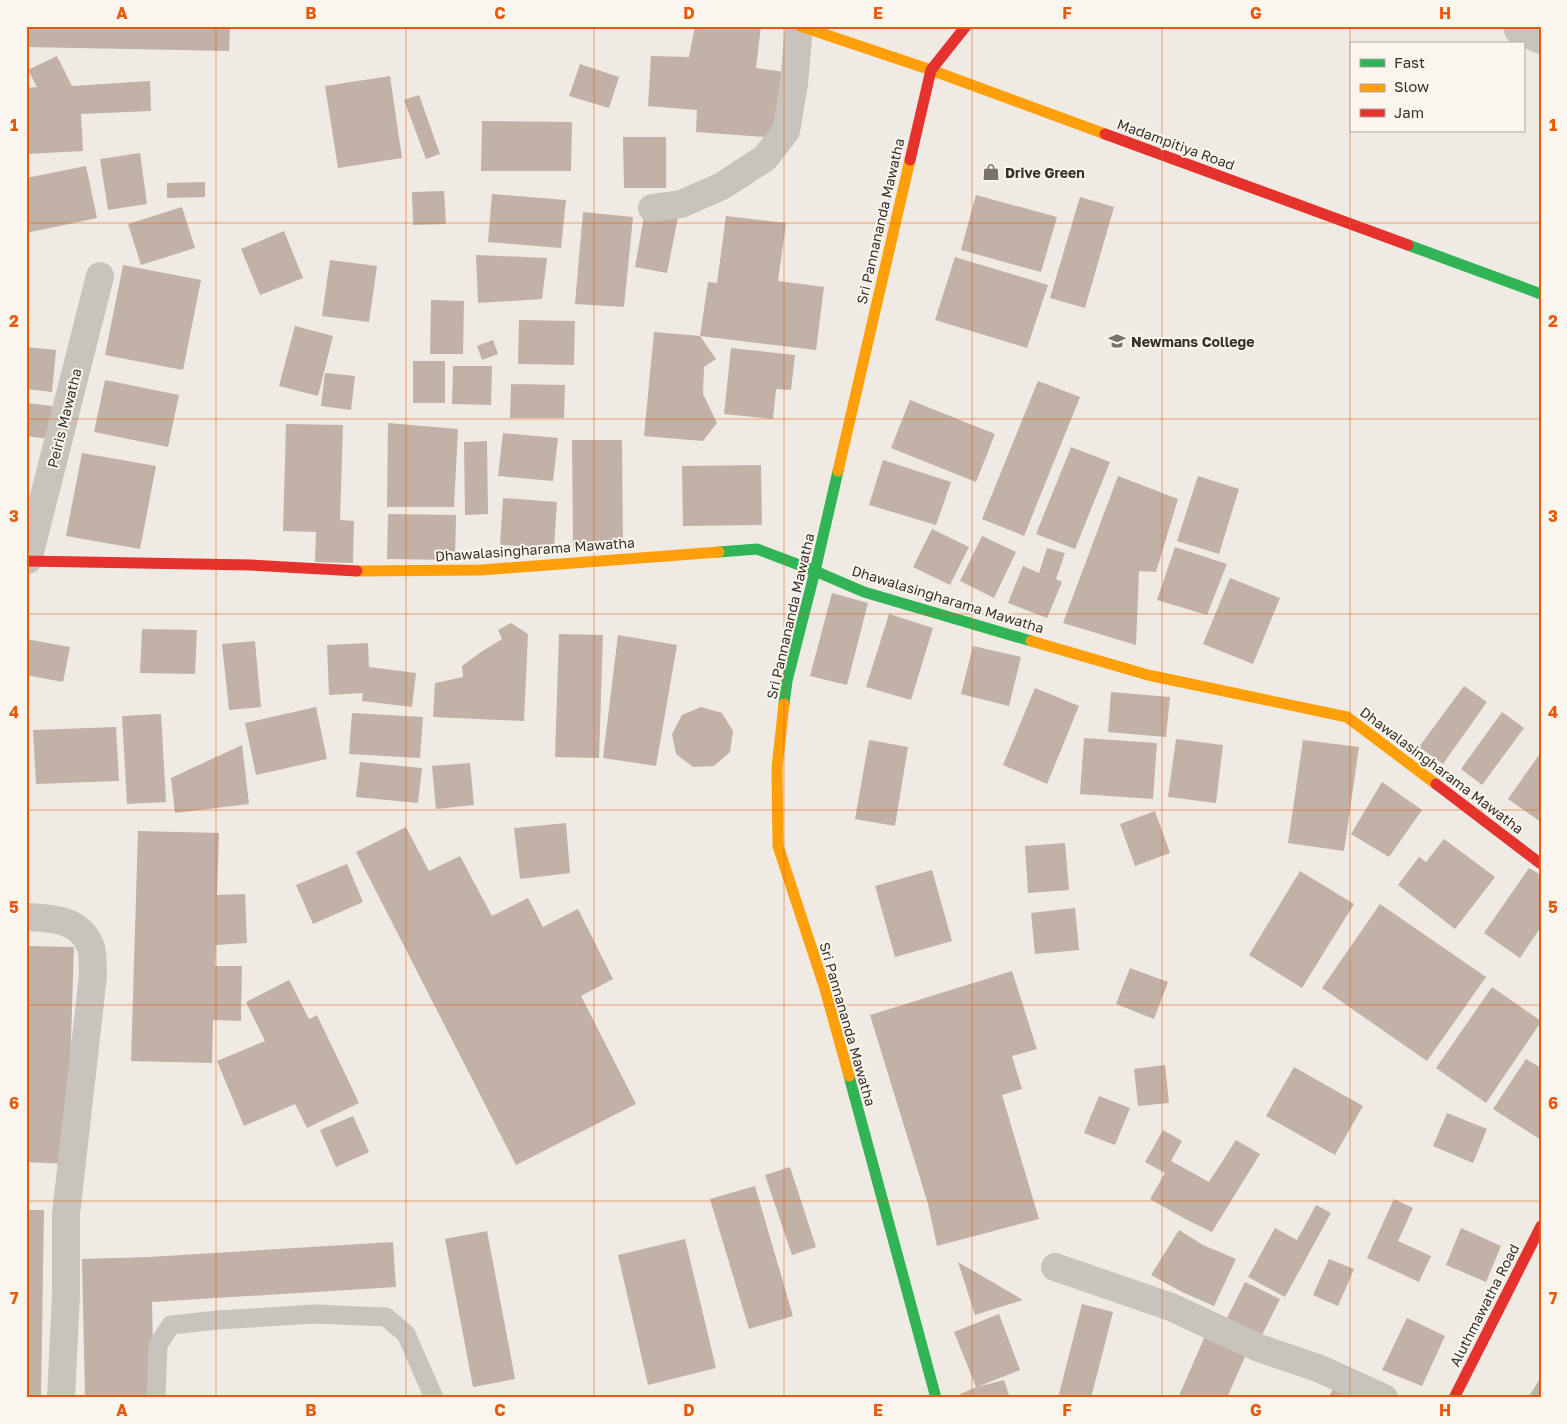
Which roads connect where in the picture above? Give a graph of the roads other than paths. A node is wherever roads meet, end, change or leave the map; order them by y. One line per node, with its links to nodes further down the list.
1 (799, 26): 3 (main road, Madampitiya Road); 4 (street)
2 (966, 26): 3 (main road)
3 (931, 70): 6 (main road, Madampitiya Road); 8 (main road, Sri Pannananda Mawatha)
4 (652, 208)
5 (100, 276): 7 (street, Peiris Mawatha)
6 (1541, 294)
7 (27, 560): 8 (main road, Dhawalasingharama Mawatha)
8 (815, 571): 9 (main road, Dhawalasingharama Mawatha); 16 (main road, Sri Pannananda Mawatha)
9 (1541, 864)
10 (26, 917): 13 (street)
11 (1541, 1226): 18 (main road, Aluthmawatha Road)
12 (1055, 1267): 17 (street)
13 (61, 1398)
14 (156, 1398): 15 (lane)
15 (434, 1398)
16 (936, 1398)
17 (1384, 1398)
18 (1454, 1398)

